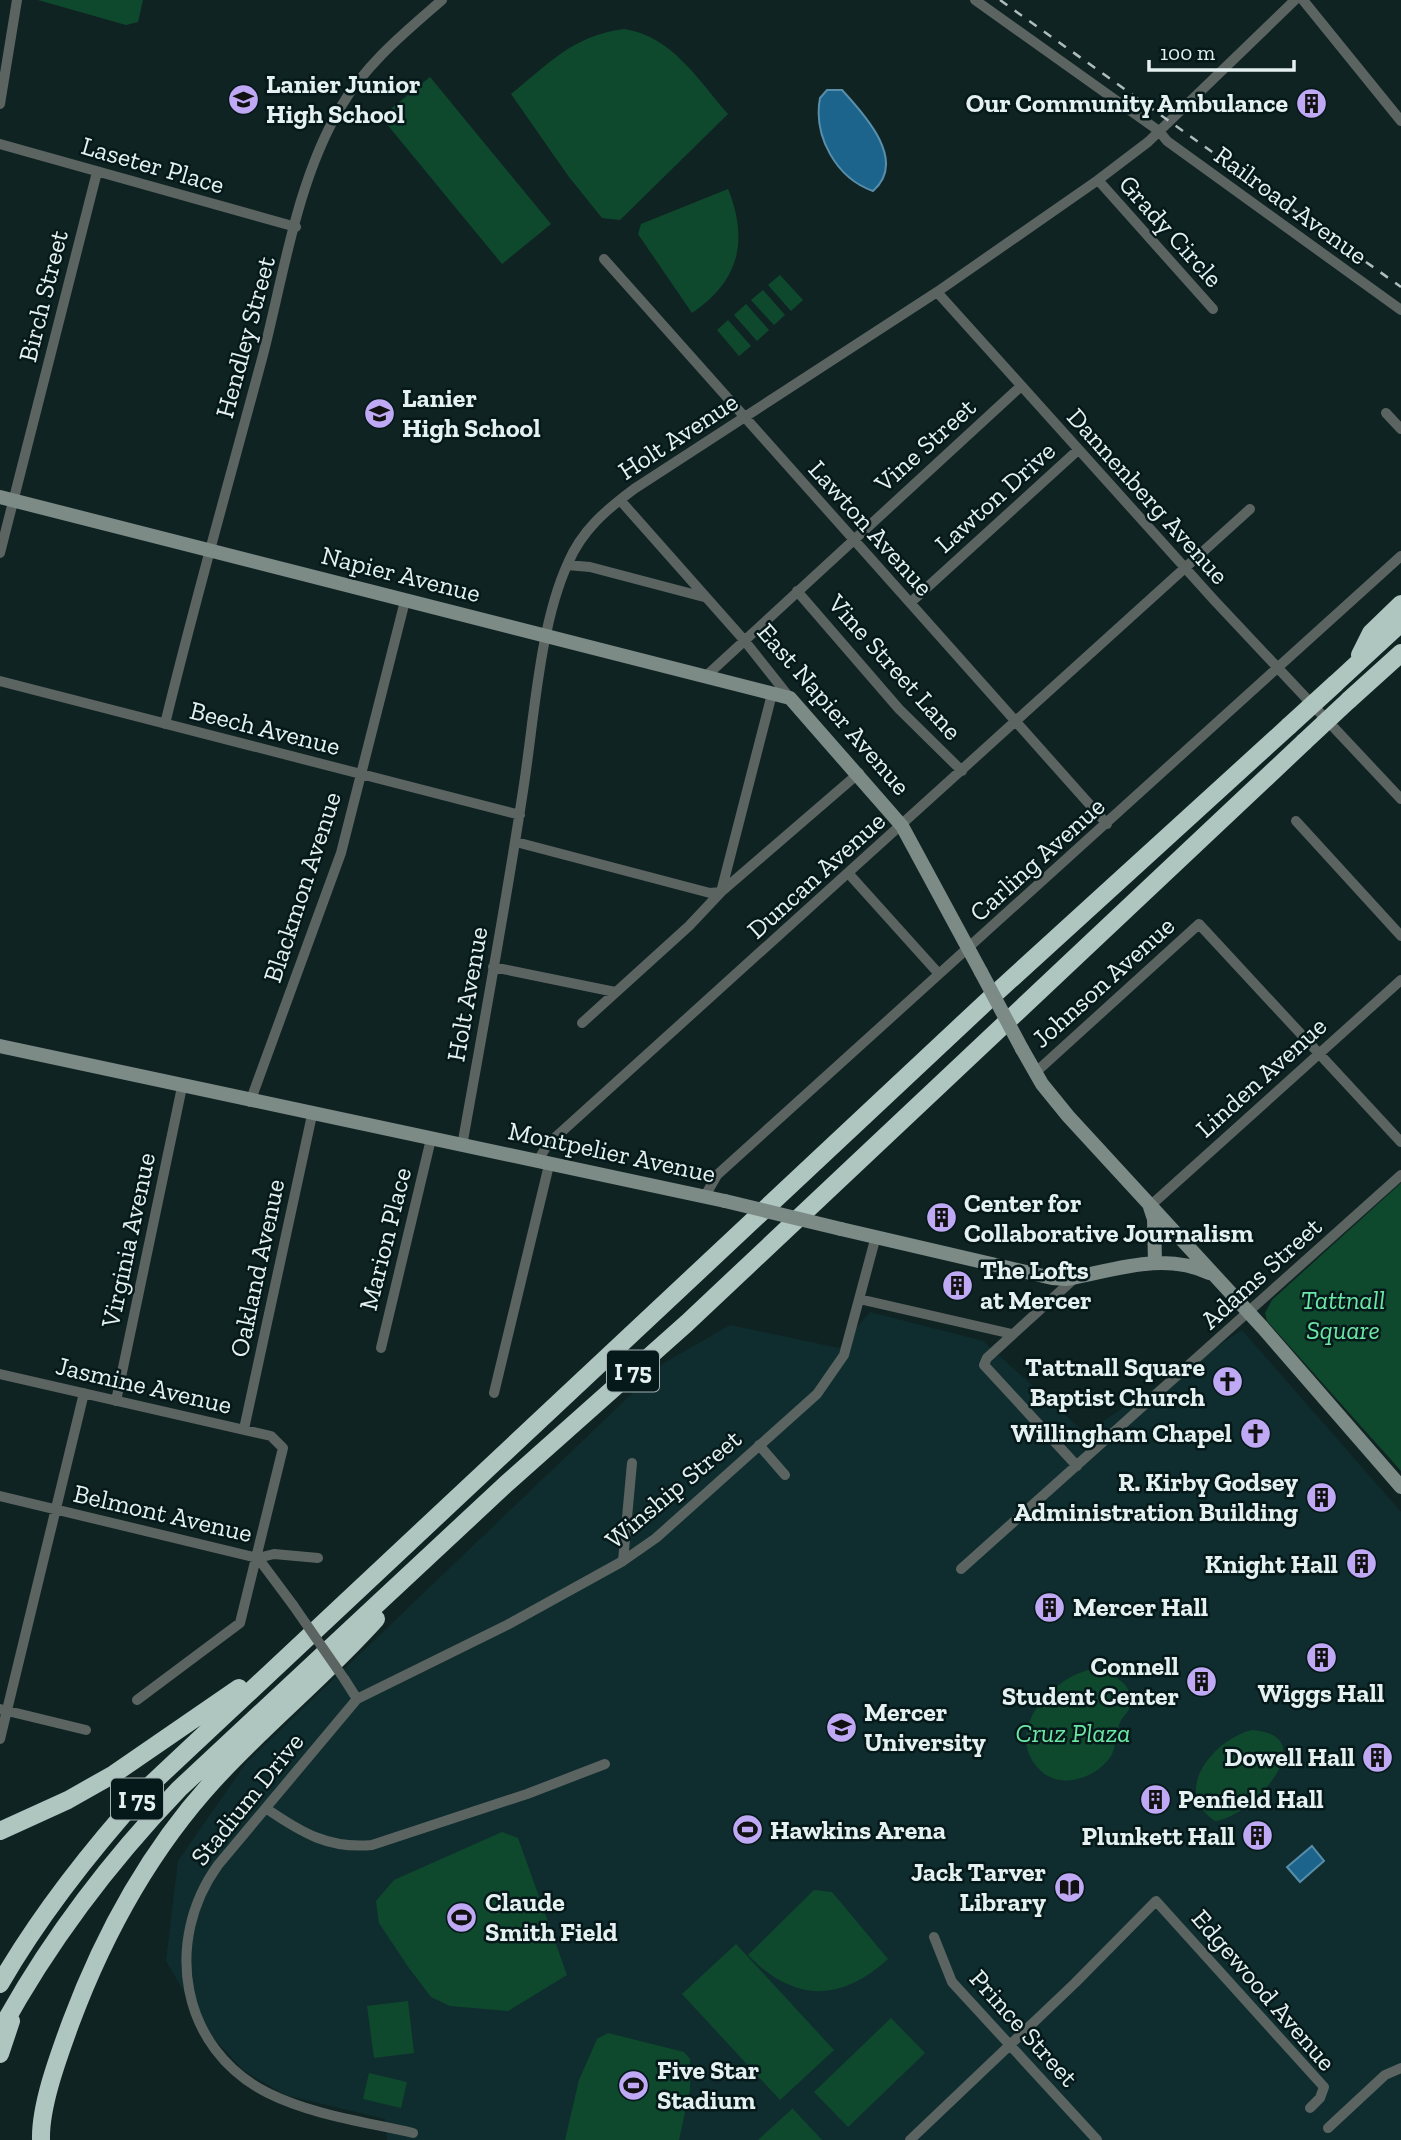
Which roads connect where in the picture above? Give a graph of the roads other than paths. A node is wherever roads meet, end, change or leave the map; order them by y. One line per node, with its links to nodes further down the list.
1 (17, 0): 6 (street)
2 (442, 0): 12 (street, Hendley Street)
3 (975, 0): 8 (street, Railroad Avenue)
4 (1294, 0): 8 (street, Holt Avenue)
5 (1303, 0): 7 (street)
6 (0, 104)
7 (1401, 121)
8 (1159, 131): 11 (street, Holt Avenue); 16 (street, Railroad Avenue)
9 (0, 144): 10 (street, Laseter Place)
10 (97, 172): 12 (street, Laseter Place); 22 (street, Birch Street)
11 (1098, 180): 14 (street, Holt Avenue); 15 (street, Grady Circle)
12 (296, 227): 26 (street, Hendley Street)
13 (604, 259): 19 (street, Lawton Avenue)
14 (937, 292): 17 (street, Dannenberg Avenue); 19 (street, Holt Avenue)
15 (1213, 309)
16 (1401, 310)
17 (1020, 387): 21 (street, Dannenberg Avenue); 25 (street, Vine Street)
18 (1386, 413): 20 (street)
19 (744, 418): 23 (street, Holt Avenue); 25 (street, Lawton Avenue)
20 (1401, 429)
21 (1078, 450): 30 (street, Dannenberg Avenue); 34 (street, Lawton Drive)
22 (7, 499): 26 (street, Napier Avenue); 27 (street, Birch Street)
23 (620, 500): 29 (street, Holt Avenue); 32 (street, East Napier Avenue)
24 (1250, 509): 30 (street, Duncan Avenue)
25 (853, 539): 31 (street, Vine Street); 34 (street, Lawton Avenue)
26 (211, 552): 33 (street, Napier Avenue); 47 (street, Hendley Street)
27 (0, 553)
28 (1401, 556): 41 (street, Carling Avenue)
29 (567, 565): 32 (street); 37 (street, Holt Avenue)
30 (1186, 568): 41 (street, Dannenberg Avenue); 46 (street, Duncan Avenue)
31 (797, 591): 38 (street, Vine Street); 48 (street, Vine Street Lane)
32 (705, 597): 38 (street, East Napier Avenue)
33 (405, 601): 37 (street, Napier Avenue); 50 (street, Blackmon Avenue)
34 (910, 603): 46 (street, Lawton Avenue)
35 (1401, 604): 40 (highway)
36 (1401, 623): 40 (highway, I 75)
37 (547, 638): 42 (street, Napier Avenue); 52 (street, Holt Avenue)
38 (744, 640): 42 (street, Vine Street); 45 (street, East Napier Avenue)
39 (1401, 653): 103 (highway, I 75, bridge)
40 (1354, 667): 104 (highway, I 75, bridge)
41 (1279, 669): 51 (street, Dannenberg Avenue); 54 (street, Carling Avenue)
42 (705, 677): 44 (street, Napier Avenue)
43 (0, 681): 47 (street, Beech Avenue)
44 (772, 694): 45 (street, Napier Avenue); 58 (street)
45 (789, 698): 49 (street, East Napier Avenue)
46 (1017, 721): 48 (street, Duncan Avenue); 54 (street, Lawton Avenue)
47 (165, 724): 50 (street, Beech Avenue)
48 (962, 771): 55 (street, Duncan Avenue)
49 (859, 773): 55 (street, East Napier Avenue); 58 (street)
50 (361, 774): 52 (street, Beech Avenue); 70 (street, Blackmon Avenue)
51 (1401, 799)
52 (520, 815): 56 (street, Holt Avenue)
53 (1296, 821): 59 (street)
54 (1107, 824): 60 (street, Carling Avenue)
55 (902, 826): 57 (street, Duncan Avenue); 60 (street, East Napier Avenue)
56 (516, 842): 58 (street); 61 (street, Holt Avenue)
57 (849, 874): 62 (street); 75 (street, Duncan Avenue)
58 (721, 892): 64 (street)
59 (1401, 936)
60 (970, 947): 62 (street, Carling Avenue); 68 (street, East Napier Avenue, bridge)
61 (493, 967): 64 (street); 74 (street, Holt Avenue)
62 (939, 974): 77 (street, Carling Avenue)
63 (1401, 980): 67 (street, Linden Avenue)
64 (615, 992): 65 (street)
65 (582, 1023)
66 (0, 1046): 69 (street, Montpelier Avenue)
67 (1318, 1054): 68 (street, Johnson Avenue); 73 (street); 78 (street, Linden Avenue)
68 (1036, 1072): 78 (street, East Napier Avenue)
69 (182, 1087): 70 (street, Montpelier Avenue); 90 (street, Virginia Avenue)
70 (250, 1102): 71 (street, Montpelier Avenue)
71 (312, 1115): 72 (street, Montpelier Avenue); 91 (street, Oakland Avenue)
72 (431, 1139): 74 (street, Montpelier Avenue); 86 (street, Marion Place)
73 (1401, 1142)
74 (462, 1146): 75 (street, Montpelier Avenue)
75 (543, 1163): 77 (street, Montpelier Avenue); 89 (street, Duncan Avenue)
76 (1401, 1175): 84 (street, Adams Street)
77 (705, 1196): 79 (street, Montpelier Avenue, bridge)
78 (1150, 1206): 80 (street); 81 (street, East Napier Avenue)
79 (876, 1236): 82 (street, Montpelier Avenue); 83 (street, Winship Street)
80 (1155, 1263): 81 (street, Montpelier Avenue); 82 (street, Montpelier Avenue)
81 (1213, 1275): 84 (street, East Napier Avenue)
82 (1078, 1276): 85 (street)
83 (859, 1299): 85 (street); 92 (street, Winship Street)
84 (1249, 1312): 94 (street, Adams Street); 96 (street, East Napier Avenue)
85 (1012, 1334): 94 (street)
86 (381, 1348)
87 (0, 1374): 88 (street, Jasmine Avenue)
88 (84, 1393): 90 (street, Jasmine Avenue); 98 (street)
89 (494, 1393)
90 (116, 1401): 91 (street, Jasmine Avenue)
91 (244, 1429): 99 (street, Jasmine Avenue)
92 (759, 1445): 95 (street); 101 (street, Winship Street)
93 (632, 1463): 101 (street)
94 (1077, 1466): 102 (street, Adams Street)
95 (785, 1475)
96 (1401, 1487)
97 (0, 1496): 98 (street, Belmont Avenue)
98 (56, 1510): 99 (street, Belmont Avenue); 107 (street)
99 (258, 1558): 100 (street, Belmont Avenue); 105 (street, bridge); 106 (street)
100 (318, 1558)
101 (623, 1560): 105 (street, Winship Street)
102 (961, 1569)
103 (412, 1573): 115 (highway, I 75); 123 (highway)
104 (304, 1641): 112 (highway); 114 (highway, I 75)
105 (357, 1699): 111 (street, Stadium Drive)
106 (137, 1700)
107 (3, 1710): 108 (street); 109 (street)
108 (86, 1730)
109 (0, 1739)
110 (605, 1764): 111 (street)
111 (267, 1809): 122 (street, Stadium Drive)
112 (0, 1831)
113 (934, 1937): 117 (street, Prince Street)
114 (0, 1984)
115 (18, 1999): 116 (highway, I 75); 118 (highway)
116 (0, 2031)
117 (1011, 2045): 120 (street, Edgewood Avenue); 124 (street); 125 (street, Prince Street)
118 (0, 2054)
119 (1401, 2068): 121 (street)
120 (1310, 2109)
121 (1328, 2128)
122 (412, 2138)
123 (41, 2140)
124 (910, 2140)
125 (1097, 2140)

